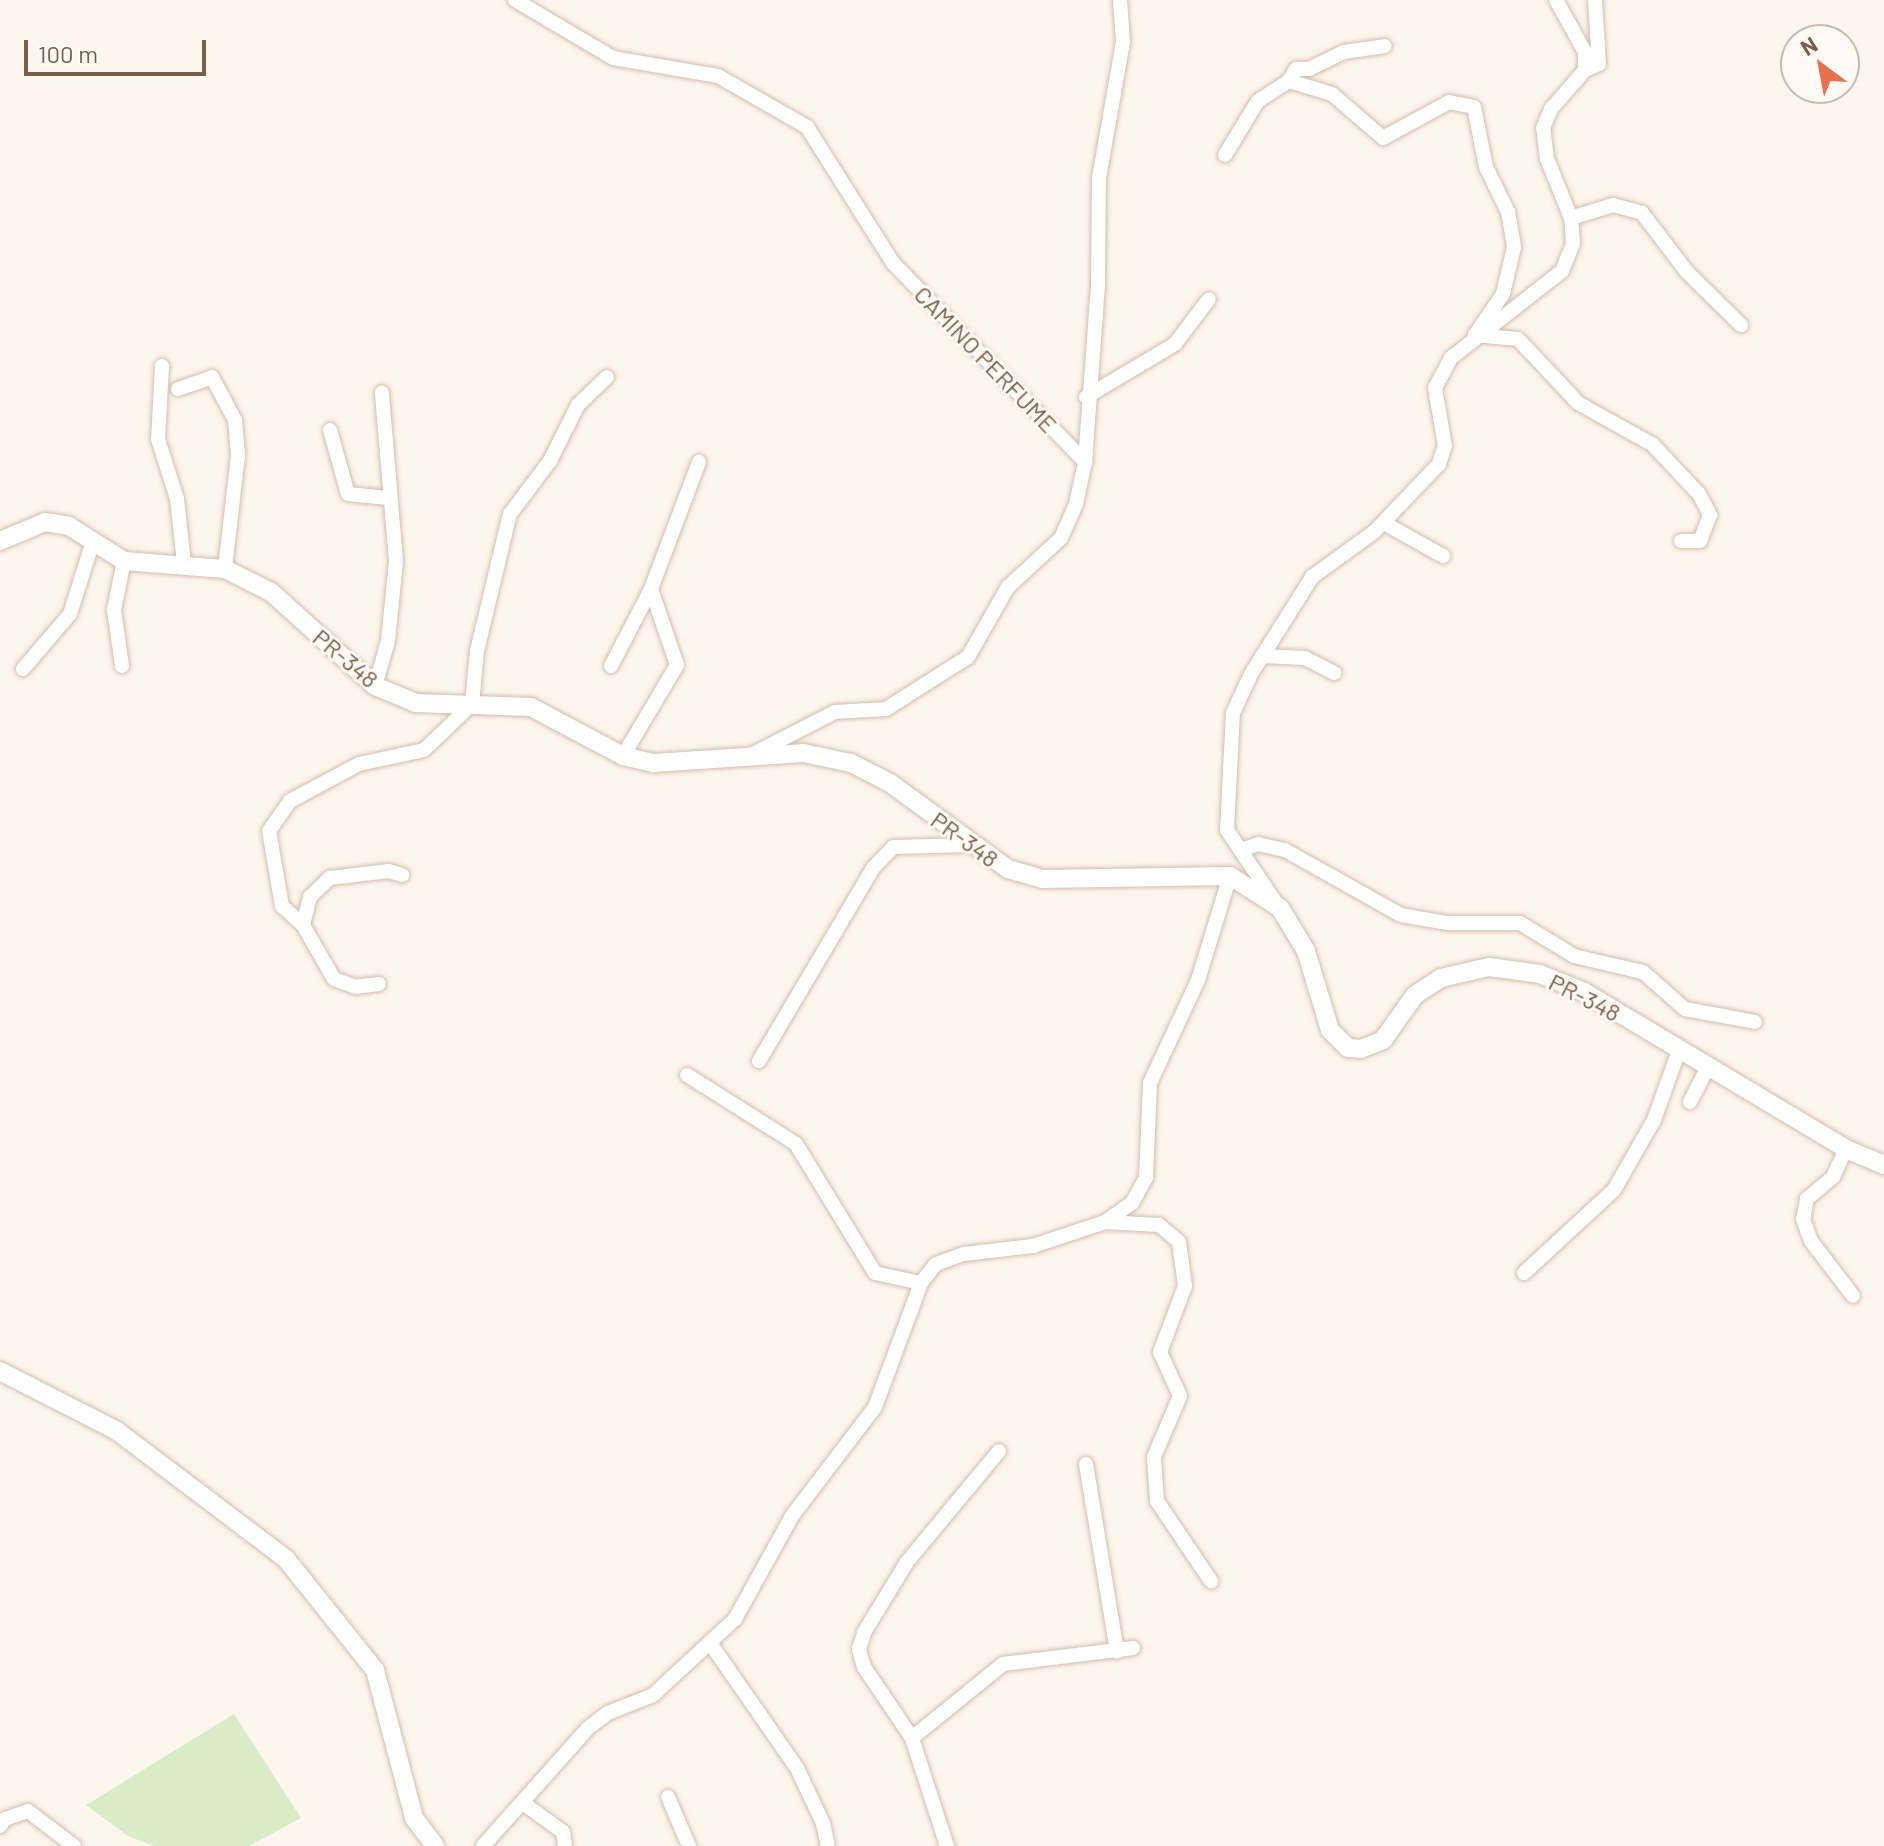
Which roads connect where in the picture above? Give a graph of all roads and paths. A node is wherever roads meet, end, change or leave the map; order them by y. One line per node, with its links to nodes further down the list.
1 (515, 0): 20 (street, CAMINO PERFUME)
2 (1120, 0): 17 (street)
3 (1556, 0): 6 (street)
4 (1595, 0): 6 (street)
5 (1385, 46): 7 (street)
6 (1585, 70): 9 (street)
7 (1289, 81): 8 (street); 12 (street)
8 (1225, 155)
9 (1571, 218): 11 (street); 12 (street)
10 (1201, 304): 17 (street)
11 (1741, 325)
12 (1475, 335): 22 (street); 25 (street)
13 (162, 366): 28 (street)
14 (607, 377): 37 (street)
15 (178, 389): 29 (street)
16 (382, 393): 21 (street)
17 (1086, 397): 20 (street)
18 (330, 430): 21 (street)
19 (699, 462): 30 (street)
20 (1085, 462): 38 (street)
21 (388, 498): 36 (street)
22 (1384, 523): 26 (street); 31 (street)
23 (0, 541): 24 (street)
24 (93, 541): 27 (street); 34 (street)
25 (1681, 541)
26 (1443, 556)
27 (124, 561): 28 (street, PR-348 / PR-348); 32 (street)
28 (184, 563): 29 (street, PR-348 / PR-348)
29 (225, 569): 36 (street, PR-348 / PR-348)
30 (651, 589): 33 (street); 39 (street)
31 (1262, 656): 35 (street); 41 (street)
32 (122, 666)
33 (611, 666)
34 (23, 669)
35 (1334, 673)
36 (375, 686): 37 (street, PR-348 / PR-348)
37 (472, 704): 39 (street, PR-348 / PR-348); 45 (street)
38 (753, 754): 39 (street, PR-348 / PR-348); 40 (street, PR-348 / PR-348)
39 (623, 756)
40 (971, 845): 43 (street, PR-348 / PR-348); 49 (street)
41 (1241, 850): 44 (street); 47 (street)
42 (402, 875): 45 (street)
43 (1230, 876): 44 (street, PR-348 / PR-348); 55 (street)
44 (1280, 908): 48 (street, PR-348 / PR-348)
45 (303, 925): 46 (street)
46 (379, 984)
47 (1755, 1022)
48 (1679, 1050): 50 (street, PR-348 / PR-348); 56 (street)
49 (759, 1061)
50 (1708, 1067): 52 (street); 53 (street, PR-348 / PR-348)
51 (687, 1075): 57 (street)
52 (1690, 1102)
53 (1846, 1149): 54 (street, PR-348 / PR-348); 58 (street)
54 (1884, 1165)
55 (1105, 1222): 57 (street); 62 (street)
56 (1524, 1273)
57 (921, 1283): 63 (street)
58 (1853, 1296)
59 (0, 1371): 71 (street)
60 (999, 1451): 66 (street)
61 (1086, 1464): 65 (street)
62 (1211, 1581)
63 (710, 1643): 68 (street); 75 (street)
64 (1133, 1648): 65 (street)
65 (1117, 1651): 66 (street)
66 (912, 1738): 76 (street)
67 (668, 1797): 74 (street)
68 (523, 1803): 72 (street); 73 (street)
69 (0, 1826): 70 (street)
70 (74, 1846)
71 (435, 1846)
72 (483, 1846)
73 (565, 1846)
74 (689, 1846)
75 (827, 1846)
76 (947, 1846)

